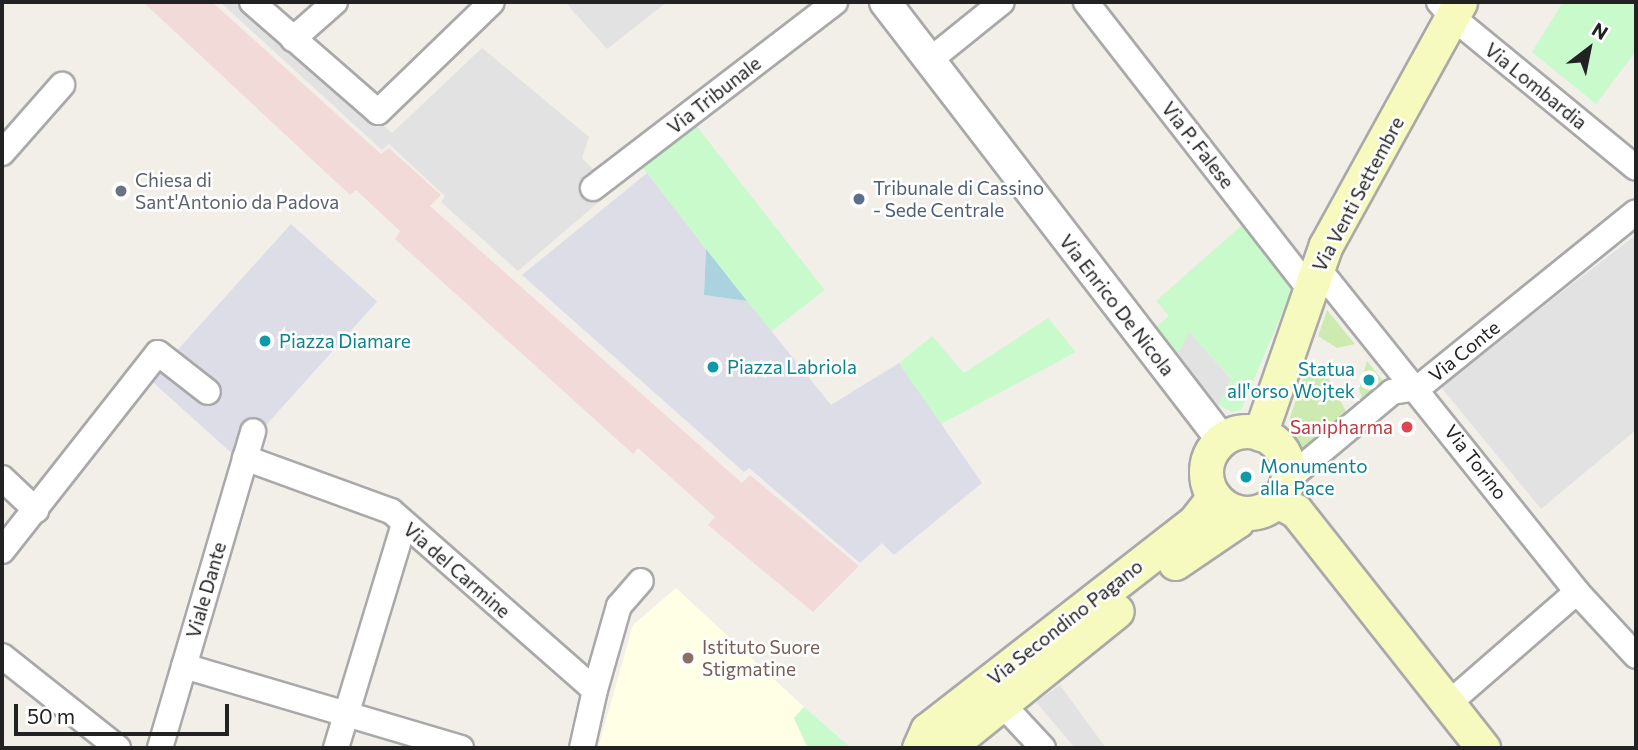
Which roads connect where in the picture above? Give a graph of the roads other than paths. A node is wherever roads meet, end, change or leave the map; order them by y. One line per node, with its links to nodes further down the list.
1 (252, 2): 9 (street)
2 (335, 2): 9 (street)
3 (492, 2): 9 (street)
4 (835, 2): 14 (street, Via Tribunale)
5 (885, 2): 10 (street, Via Enrico De Nicola)
6 (1002, 2): 10 (street)
7 (1086, 2): 16 (street, Via P. Falese)
8 (1450, 7): 13 (street, Via Lombardia); 16 (main road, Via Venti Settembre)
9 (293, 39)
10 (930, 60): 21 (street, Via Enrico De Nicola)
11 (62, 85): 12 (street)
12 (2, 153)
13 (1636, 167)
14 (593, 188)
15 (1636, 212): 17 (street, Via Conte)
16 (1313, 278): 17 (street, Via Torino); 20 (main road, Via Venti Settembre)
17 (1419, 388): 24 (street, Via Conte); 30 (street, Via Torino)
18 (208, 392): 26 (street)
19 (254, 431): 22 (street, Viale Dante)
20 (1260, 434): 21 (main road); 24 (main road)
21 (1222, 440): 25 (main road)
22 (245, 458): 27 (street, Via del Carmine); 33 (street, Viale Dante)
23 (2, 478): 26 (street)
24 (1283, 490): 25 (main road); 36 (main road)
25 (1226, 504): 35 (main road, Via Secondino Pagano); 43 (main road, Via Secondino Pagano)
26 (36, 510): 28 (street)
27 (404, 524): 34 (street, Via del Carmine); 37 (street)
28 (2, 551)
29 (641, 581): 34 (street)
30 (1577, 592): 32 (street, Via Torino); 36 (street)
31 (2, 656): 38 (street)
32 (1636, 656)
33 (184, 666): 37 (street); 39 (street, Viale Dante)
34 (595, 690): 42 (street)
35 (1002, 704): 44 (main road, Via Secondino Pagano); 45 (street)
36 (1448, 704): 46 (main road)
37 (345, 712): 40 (street); 41 (street)
38 (118, 748)
39 (160, 748)
40 (337, 748)
41 (461, 748)
42 (582, 748)
43 (919, 748)
44 (947, 748)
45 (1043, 748)
46 (1483, 748)

